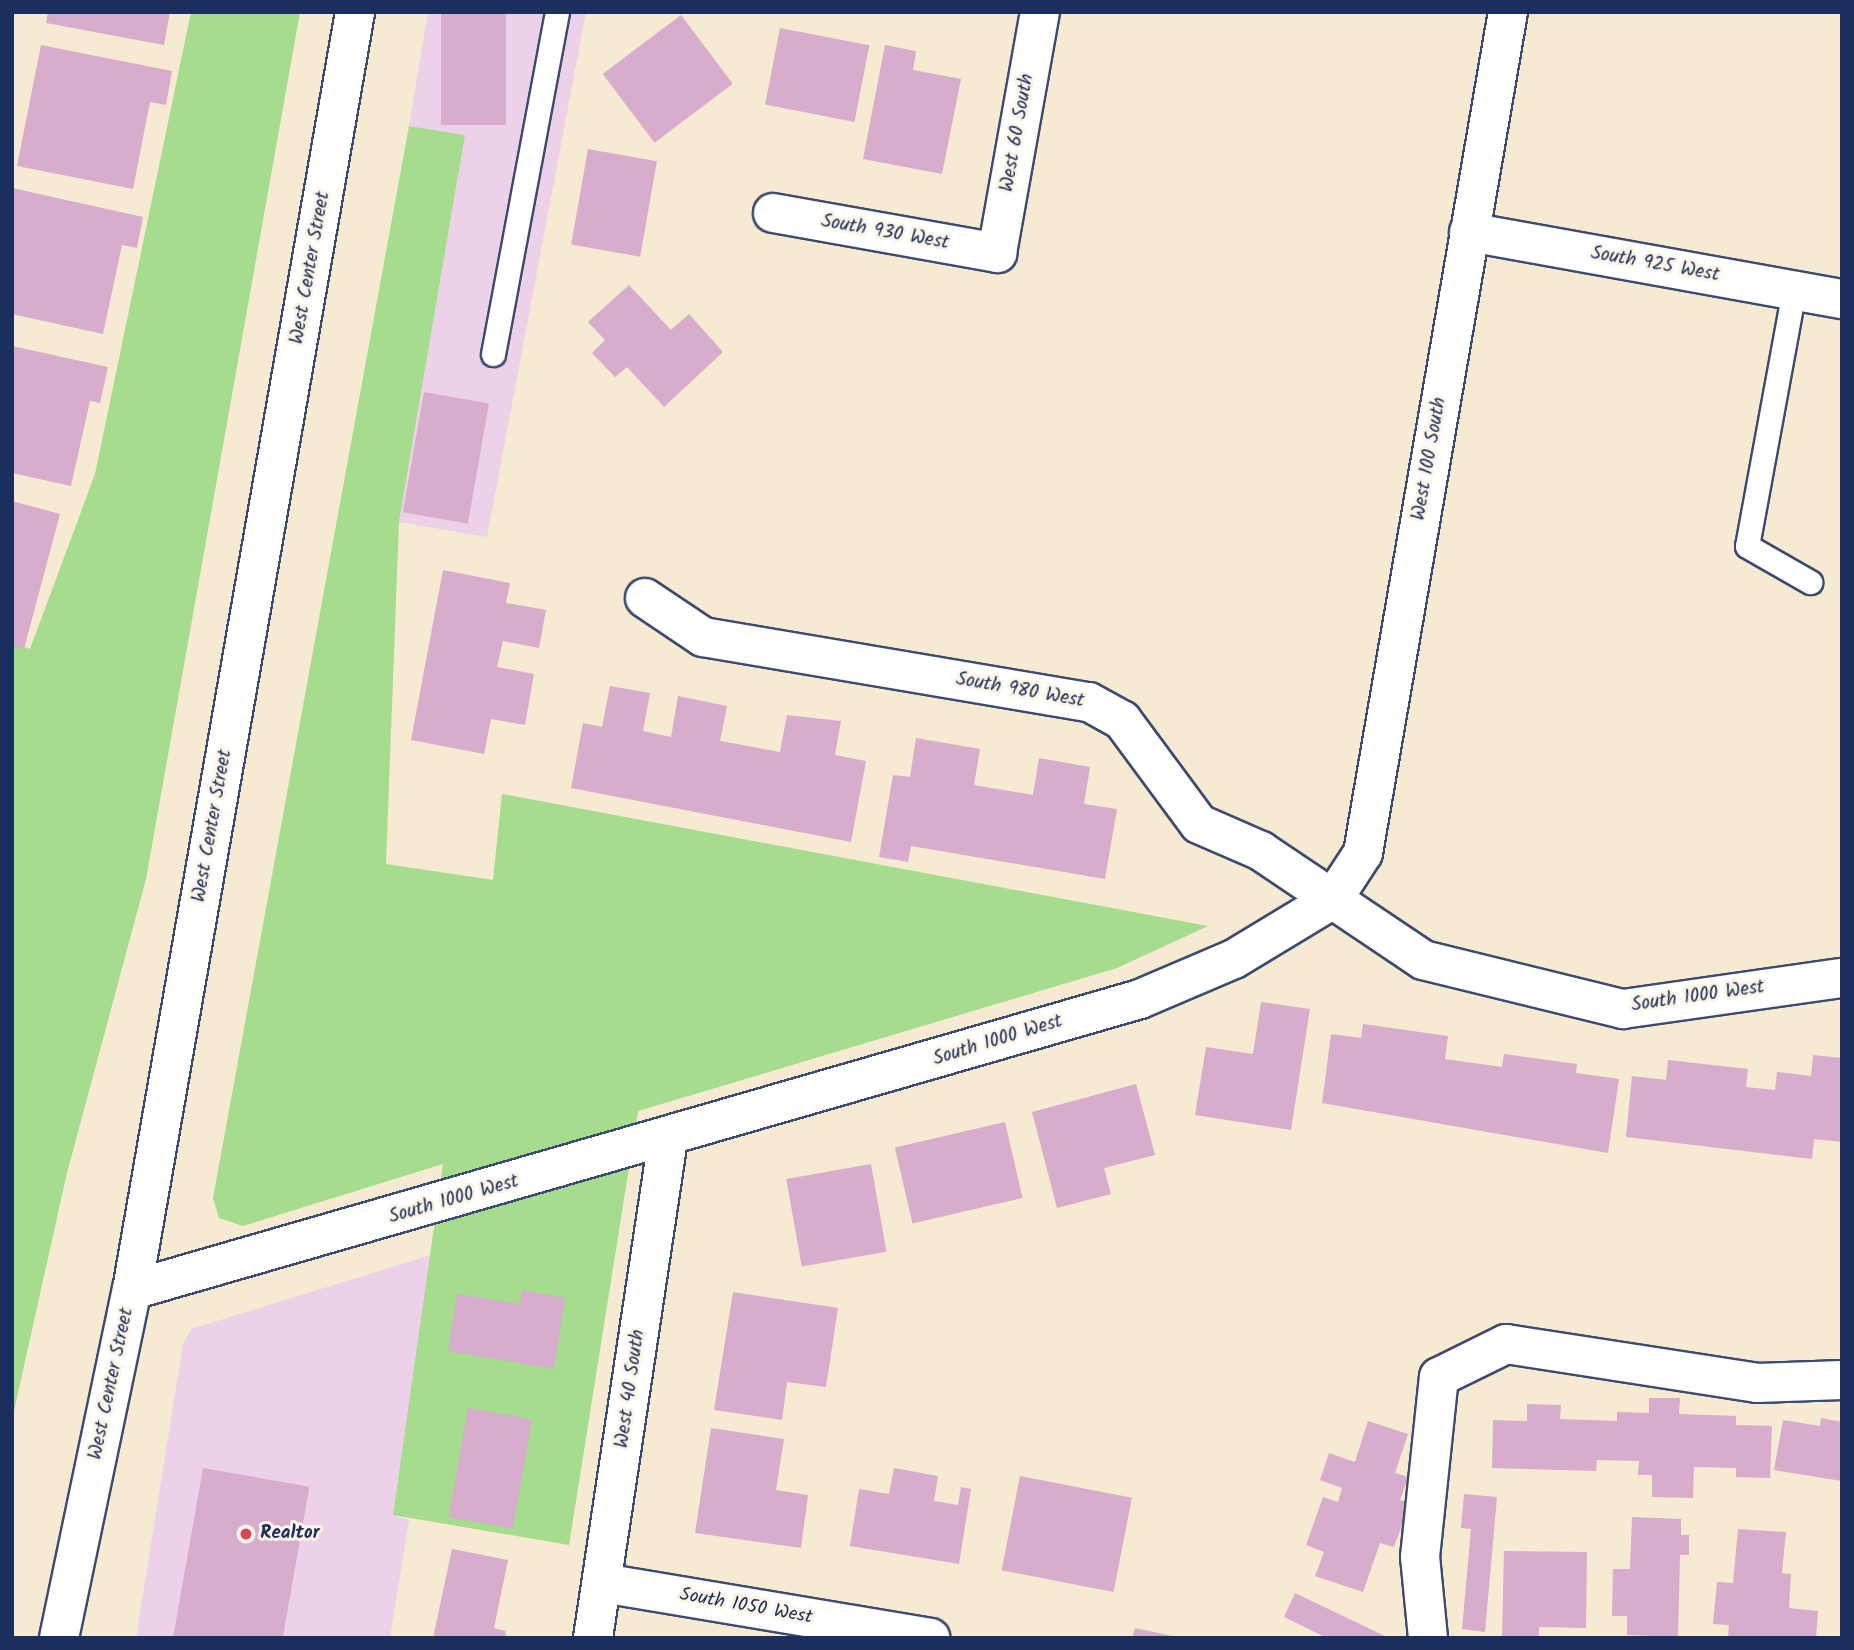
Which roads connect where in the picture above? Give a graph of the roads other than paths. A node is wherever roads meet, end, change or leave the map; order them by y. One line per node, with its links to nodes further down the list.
1 (355, 12): 16 (street, West Center Street)
2 (557, 12): 10 (lane)
3 (1040, 12): 7 (street, West 60 South)
4 (1508, 12): 6 (street, West 100 South)
5 (773, 214): 7 (street, South 930 West)
6 (1469, 232): 8 (street, South 925 West); 13 (street, West 100 South)
7 (997, 253)
8 (1794, 290): 9 (street, South 925 West); 11 (lane)
9 (1842, 299)
10 (493, 354)
11 (1810, 582)
12 (645, 598): 13 (street, South 980 West)
13 (1334, 899): 14 (street, South 1000 West); 15 (street, South 1000 West)
14 (1842, 978)
15 (668, 1139): 16 (street, South 1000 West); 18 (street, West 40 South)
16 (132, 1290): 19 (street, West Center Street)
17 (1842, 1380): 22 (street)
18 (602, 1583): 20 (street, West 40 South); 21 (street, South 1050 West)
19 (60, 1638)
20 (593, 1638)
21 (930, 1638)
22 (1428, 1638)

